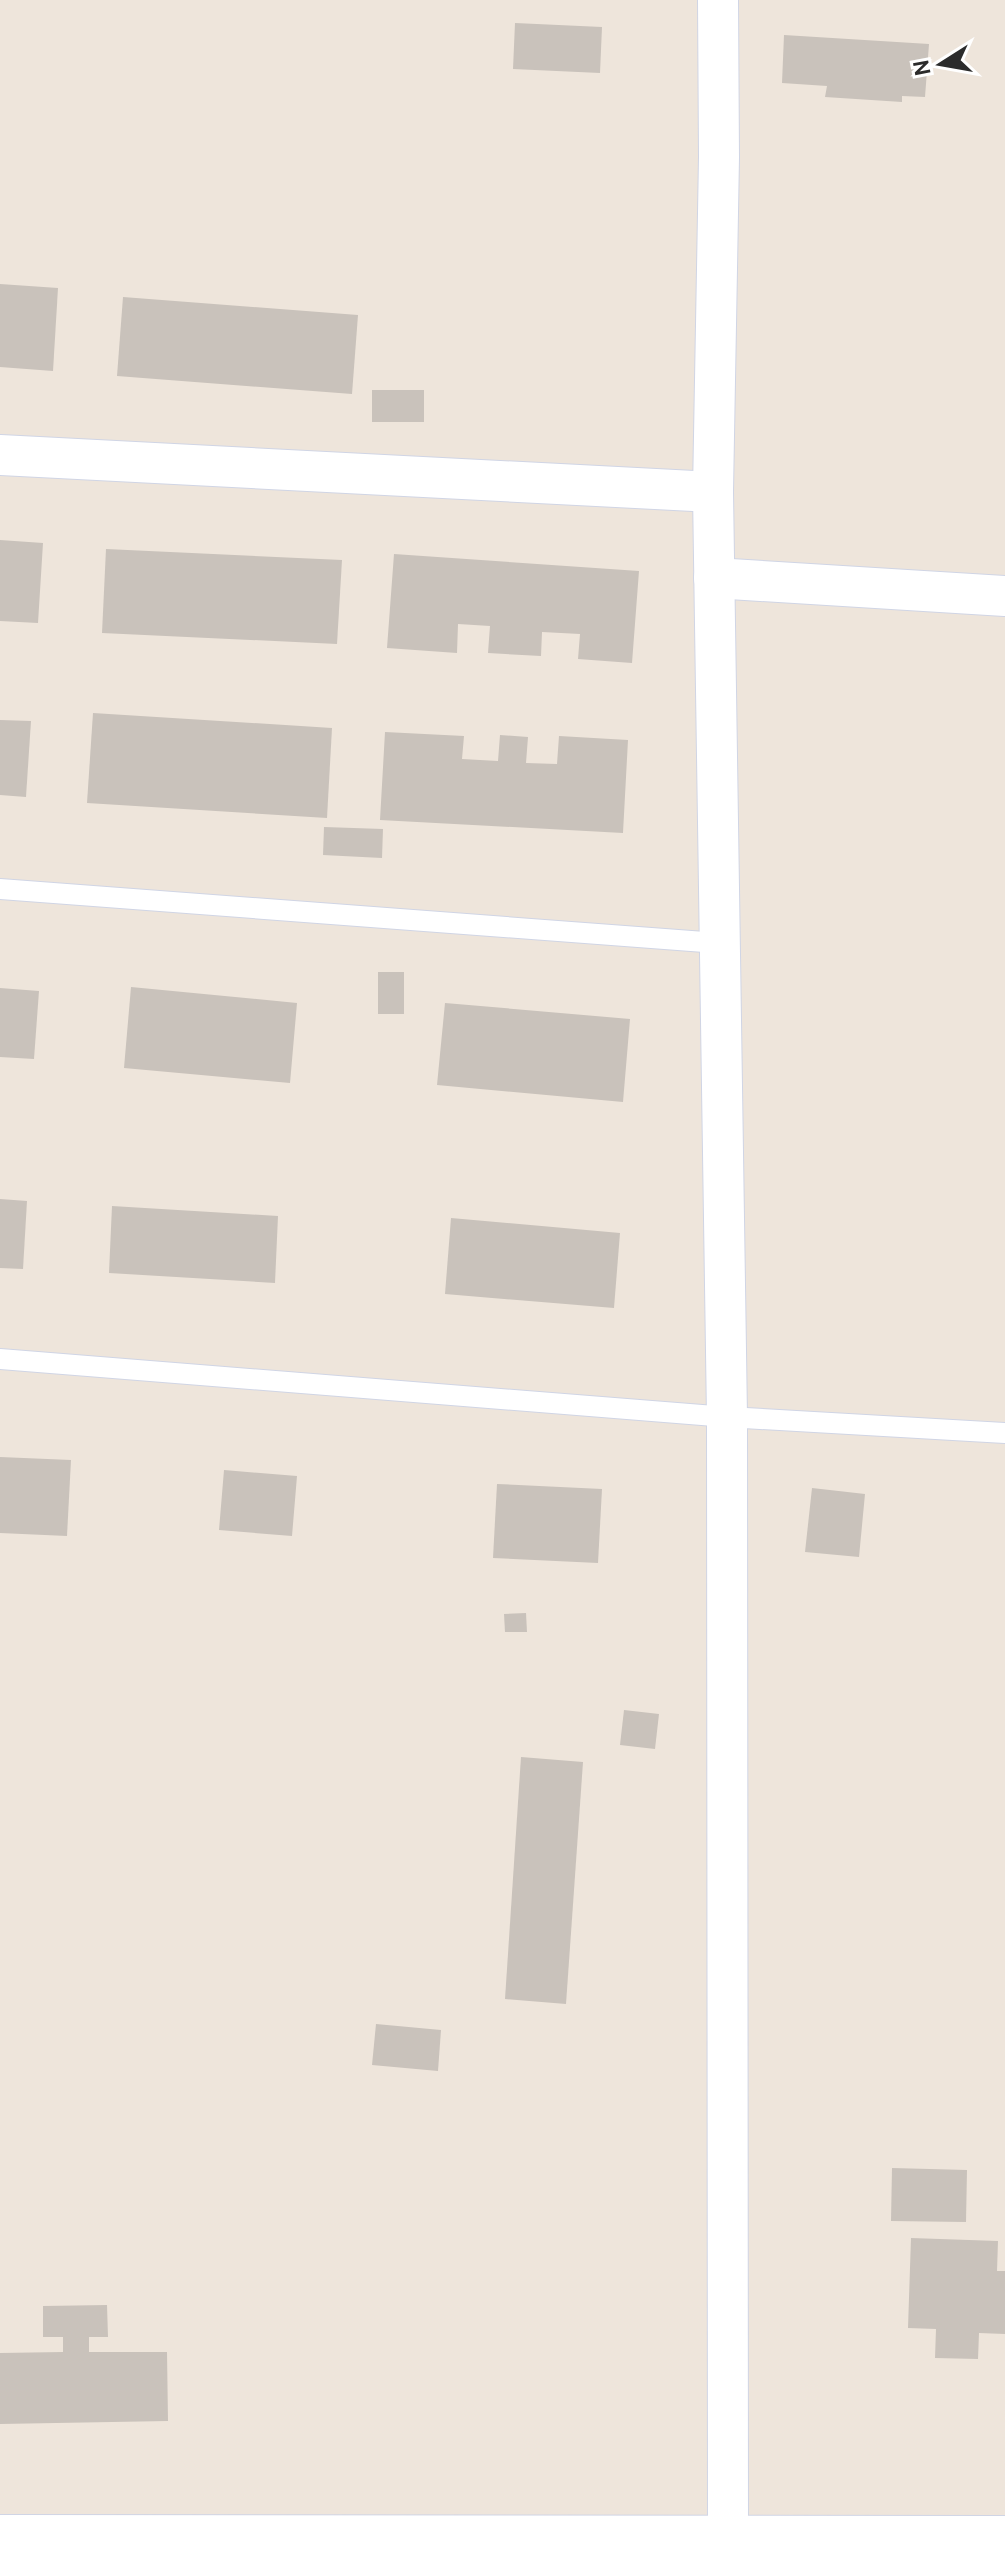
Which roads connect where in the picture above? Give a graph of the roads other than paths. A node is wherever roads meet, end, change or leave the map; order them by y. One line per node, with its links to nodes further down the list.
1 (718, 0): 3 (street)
2 (0, 455): 3 (street)
3 (713, 492): 4 (street)
4 (714, 578): 5 (street); 7 (street)
5 (1005, 596)
6 (0, 889): 7 (lane)
7 (718, 943): 9 (street)
8 (0, 1359): 9 (lane)
9 (727, 1417): 10 (lane); 12 (street)
10 (1005, 1433)
11 (0, 2535): 12 (street)
12 (728, 2536): 13 (street)
13 (1005, 2536)

